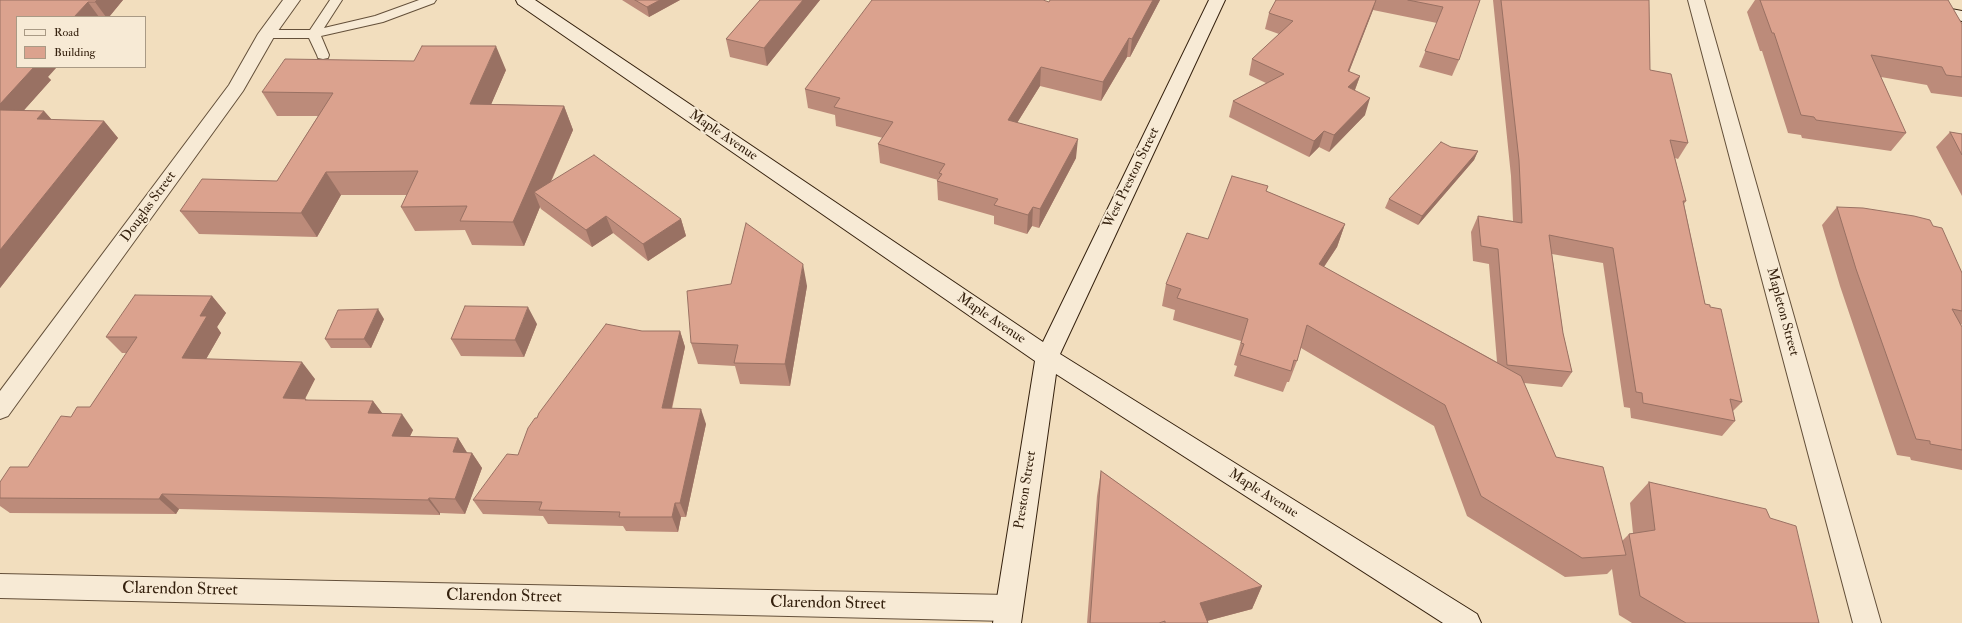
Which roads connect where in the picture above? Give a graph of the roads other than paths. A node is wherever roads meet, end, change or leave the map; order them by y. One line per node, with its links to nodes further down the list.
1 (292, 0): 11 (street, Douglas Street)
2 (336, 0): 12 (lane)
3 (389, 0): 9 (lane)
4 (524, 0): 14 (street, Maple Avenue)
5 (1217, 0): 14 (street, West Preston Street)
6 (1696, 0): 19 (street, Mapleton Street)
7 (1877, 0): 10 (street)
8 (426, 1): 9 (lane)
9 (403, 10): 12 (lane)
10 (1962, 16)
11 (267, 34): 12 (lane); 15 (street, Douglas Street)
12 (314, 34): 13 (lane)
13 (323, 55)
14 (1047, 357): 17 (street, Preston Street); 18 (street, Maple Avenue)
15 (0, 409)
16 (0, 586): 17 (street, Clarendon Street)
17 (1008, 616)
18 (1467, 623)
19 (1867, 623)

